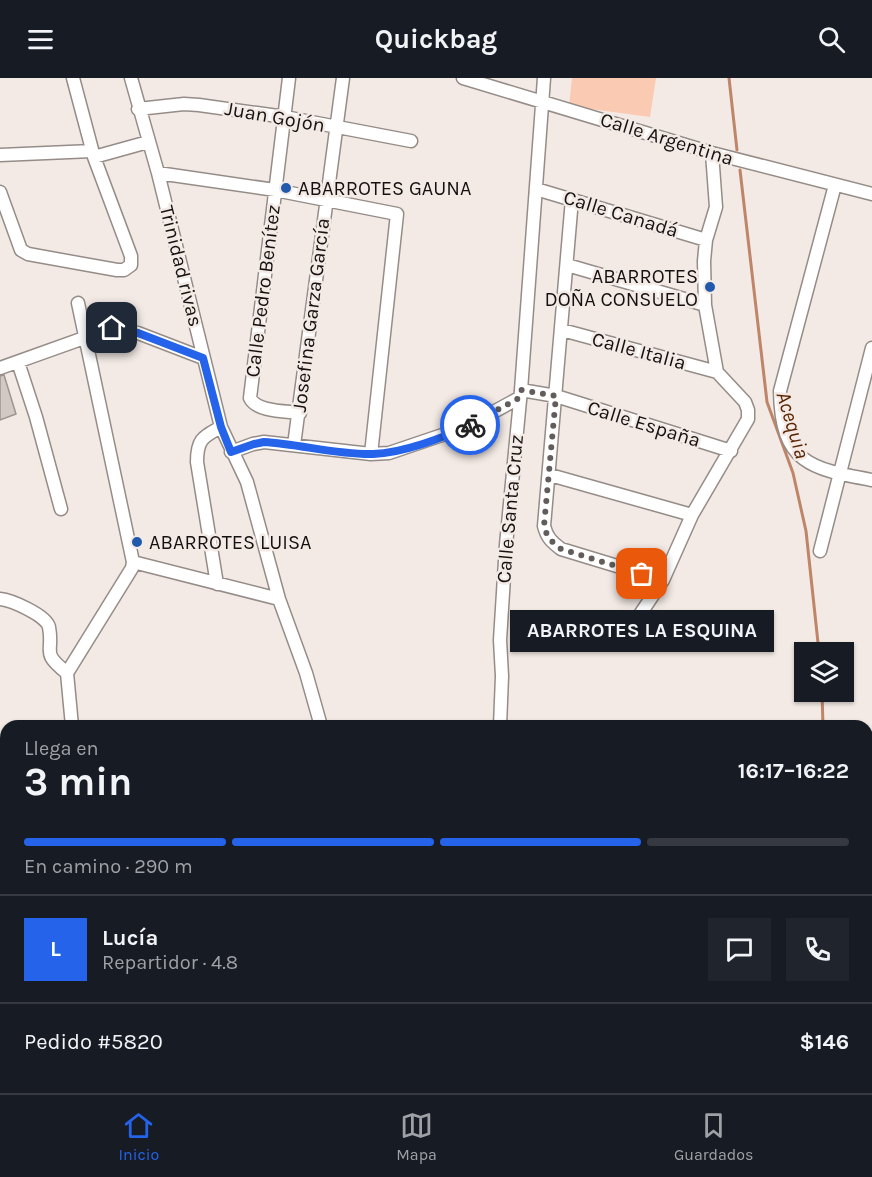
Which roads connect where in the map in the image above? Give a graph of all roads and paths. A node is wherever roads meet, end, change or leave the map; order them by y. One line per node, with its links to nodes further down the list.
1 (73, 78): 15 (street)
2 (131, 78): 8 (street, Trinidad rivas)
3 (289, 78): 9 (street, Calle Pedro Benítez)
4 (343, 78): 10 (street, Josefina Garza García)
5 (463, 78): 7 (street, Calle Argentina)
6 (544, 78): 7 (street, Calle Santa Cruz)
7 (543, 101): 13 (street, Calle Argentina); 18 (street, Calle Santa Cruz)
8 (138, 109): 9 (street, Juan Gojón); 12 (street, Trinidad rivas)
9 (285, 117): 10 (street, Juan Gojón); 19 (street, Calle Pedro Benítez)
10 (336, 127): 11 (street, Juan Gojón); 23 (street, Josefina Garza García)
11 (411, 141)
12 (148, 142): 15 (street); 16 (street, Trinidad rivas)
13 (712, 153): 17 (street, Calle Argentina); 24 (street, Calle Italia)
14 (0, 154): 15 (street)
15 (93, 154): 20 (street)
16 (158, 173): 19 (street); 31 (street, Trinidad rivas)
17 (835, 185): 21 (street, Calle Argentina); 43 (street)
18 (536, 189): 22 (street, Calle Canadá); 35 (street, Calle Santa Cruz)
19 (275, 190): 23 (street); 37 (street, Calle Pedro Benítez)
20 (0, 192)
21 (872, 194)
22 (572, 199): 24 (street, Calle Canadá); 25 (street)
23 (325, 201): 37 (street, Josefina Garza García); 42 (street)
24 (706, 240): 27 (street, Calle Italia)
25 (567, 265): 27 (street); 28 (street)
26 (78, 303): 29 (street)
27 (705, 305): 34 (street, Calle Italia)
28 (562, 330): 34 (street, Calle Italia); 36 (street)
29 (84, 337): 31 (street); 32 (street); 49 (street)
30 (872, 348): 43 (street)
31 (203, 358): 38 (street, Trinidad rivas)
32 (18, 362): 33 (street); 46 (street)
33 (0, 368)
34 (717, 372): 40 (street)
35 (520, 394): 36 (street, Calle España); 42 (street); 58 (street, Calle Santa Cruz)
36 (556, 396): 40 (street, Calle España); 44 (street)
37 (300, 413): 39 (street, Josefina Garza García)
38 (221, 427): 41 (street, Trinidad rivas); 51 (street)
39 (294, 445): 41 (street); 42 (street)
40 (731, 451): 47 (street)
41 (231, 452): 53 (street, Trinidad rivas)
42 (371, 454)
43 (840, 474): 45 (street); 48 (street)
44 (550, 475): 47 (street); 50 (street)
45 (872, 480)
46 (61, 509)
47 (692, 515): 50 (street)
48 (820, 551)
49 (133, 562): 51 (street); 55 (street)
50 (663, 580): 54 (street)
51 (217, 584): 53 (street)
52 (0, 599): 55 (street)
53 (279, 599): 57 (street, Trinidad rivas)
54 (639, 616)
55 (67, 673): 56 (street)
56 (71, 720)
57 (319, 720)
58 (500, 720)

